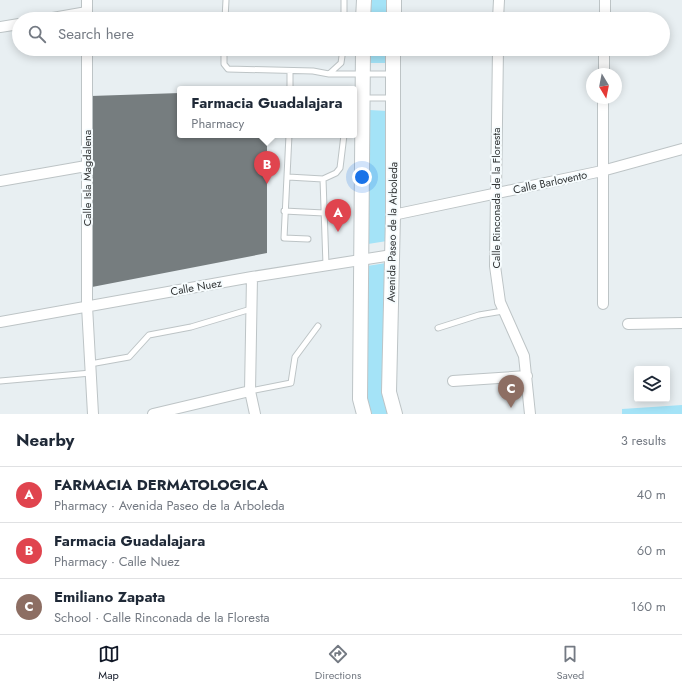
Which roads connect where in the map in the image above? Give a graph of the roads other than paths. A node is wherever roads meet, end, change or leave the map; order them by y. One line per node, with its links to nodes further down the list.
1 (87, 0): 8 (street)
2 (226, 0): 9 (lane)
3 (344, 0): 10 (lane)
4 (364, 0): 11 (street)
5 (394, 0): 12 (street)
6 (499, 0): 13 (street)
7 (605, 0): 14 (street)
8 (87, 12)
9 (225, 12)
10 (344, 12)
11 (363, 12)
12 (394, 12)
13 (498, 12)
14 (604, 12)
15 (12, 25): 16 (street)
16 (0, 27)
17 (87, 56): 36 (street, Calle Isla Magdalena)
18 (224, 56): 25 (lane)
19 (342, 56): 26 (lane)
20 (363, 56): 28 (street)
21 (393, 56): 27 (street, Avenida Paseo de la Arboleda)
22 (498, 56): 41 (street, Calle Rinconada de la Floresta)
23 (604, 56): 24 (street)
24 (604, 68)
25 (290, 71): 26 (lane); 29 (lane)
26 (329, 74): 28 (lane)
27 (393, 74): 28 (lane); 31 (street, Avenida Paseo de la Arboleda)
28 (362, 75): 30 (street)
29 (290, 86)
30 (358, 98): 31 (lane); 47 (street)
31 (393, 98): 44 (street, Avenida Paseo de la Arboleda)
32 (603, 104): 37 (street)
33 (289, 138): 38 (lane)
34 (344, 138): 39 (lane)
35 (682, 149): 37 (street, Calle Barlovento)
36 (86, 166): 40 (street); 51 (street, Calle Isla Magdalena)
37 (602, 171): 41 (street, Calle Barlovento); 50 (street)
38 (288, 177): 39 (lane); 42 (lane)
39 (323, 179): 43 (lane)
40 (0, 181)
41 (495, 194): 44 (street, Calle Barlovento); 53 (street, Calle Rinconada de la Floresta)
42 (284, 212): 43 (lane); 45 (lane)
43 (324, 213): 48 (lane)
44 (393, 215): 46 (street, Avenida Paseo de la Arboleda)
45 (308, 239)
46 (392, 255): 47 (street, Calle Nuez); 68 (street, Avenida Paseo de la Arboleda)
47 (361, 260): 48 (street, Calle Nuez); 67 (street)
48 (326, 266): 49 (street, Calle Nuez)
49 (252, 277): 51 (street, Calle Nuez); 52 (street)
50 (603, 304)
51 (87, 306): 54 (street, Calle Nuez); 59 (street, Calle Isla Magdalena)
52 (251, 309): 59 (lane); 63 (street)
53 (503, 311): 58 (lane); 60 (street, Calle Rinconada de la Floresta)
54 (0, 322)
55 (682, 323): 56 (street)
56 (628, 324)
57 (318, 326): 63 (lane)
58 (438, 328)
59 (91, 368): 61 (lane); 64 (street, Calle Isla Magdalena)
60 (527, 376): 62 (street); 69 (street, Calle Rinconada de la Floresta)
61 (0, 381)
62 (453, 381)
63 (250, 391): 65 (street); 66 (street)
64 (93, 414)
65 (153, 414)
66 (255, 414)
67 (364, 414)
68 (394, 414)
69 (530, 414)

